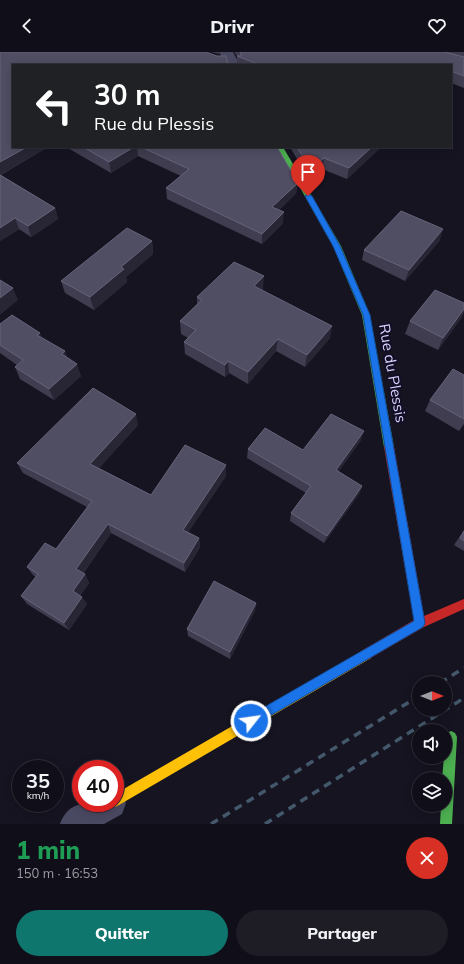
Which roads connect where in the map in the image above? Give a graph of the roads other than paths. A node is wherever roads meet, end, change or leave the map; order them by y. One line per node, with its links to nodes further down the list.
1 (195, 52): 3 (street)
2 (226, 52): 4 (street)
3 (229, 64)
4 (232, 64)
5 (281, 148): 7 (street, Rue du Plessis)
6 (464, 604): 7 (street)
7 (420, 623): 9 (street)
8 (449, 764): 12 (street)
9 (124, 795)
10 (96, 812): 11 (street)
11 (75, 824)
12 (446, 824)

